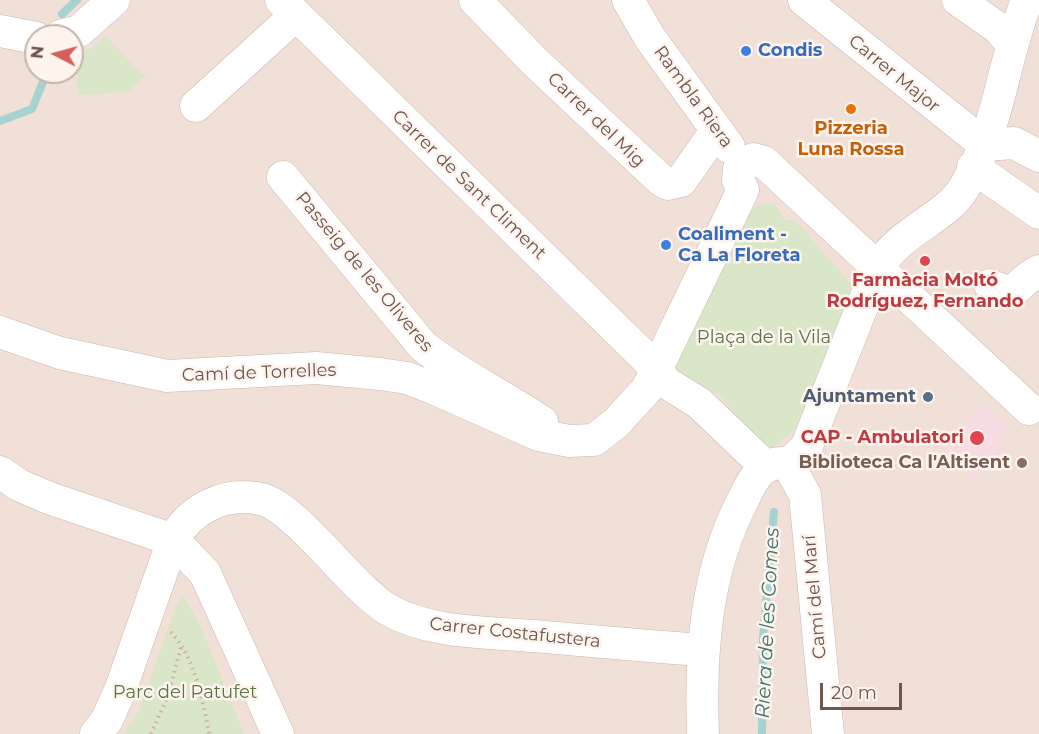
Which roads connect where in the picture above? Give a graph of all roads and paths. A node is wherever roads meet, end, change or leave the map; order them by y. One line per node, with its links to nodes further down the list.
1 (114, 0): 7 (street)
2 (475, 0): 12 (street, Carrer del Mig)
3 (628, 0): 12 (street, Rambla Riera)
4 (804, 0): 13 (street, Carrer Major)
5 (958, 0): 8 (street)
6 (289, 7): 11 (street); 22 (street, Carrer de Sant Climent)
7 (73, 24)
8 (1024, 26): 13 (street)
9 (0, 31): 10 (street)
10 (24, 33)
11 (196, 106)
12 (716, 131): 15 (street, Rambla Riera)
13 (979, 156): 14 (street); 17 (street, Carrer Major); 18 (street)
14 (1039, 156)
15 (752, 175): 18 (street, Rambla Riera); 22 (street)
16 (283, 177): 24 (street, Passeig de les Oliveres)
17 (1039, 213)
18 (877, 269): 23 (street, Rambla Riera); 25 (street)
19 (1039, 272): 20 (street)
20 (990, 285)
21 (0, 332): 24 (street, Camí de Torrelles)
22 (657, 369): 24 (street, Camí de Torrelles); 25 (street)
23 (1029, 409)
24 (569, 441)
25 (776, 465): 30 (street); 36 (street, Camí del Marí)
26 (0, 472): 27 (street)
27 (173, 540): 30 (street, Carrer Costafustera); 31 (street); 34 (street)
28 (168, 628): 29 (path)
29 (182, 644): 32 (path); 33 (path)
30 (702, 650): 35 (street)
31 (96, 734)
32 (151, 734)
33 (209, 734)
34 (278, 734)
35 (703, 734)
36 (828, 734)

